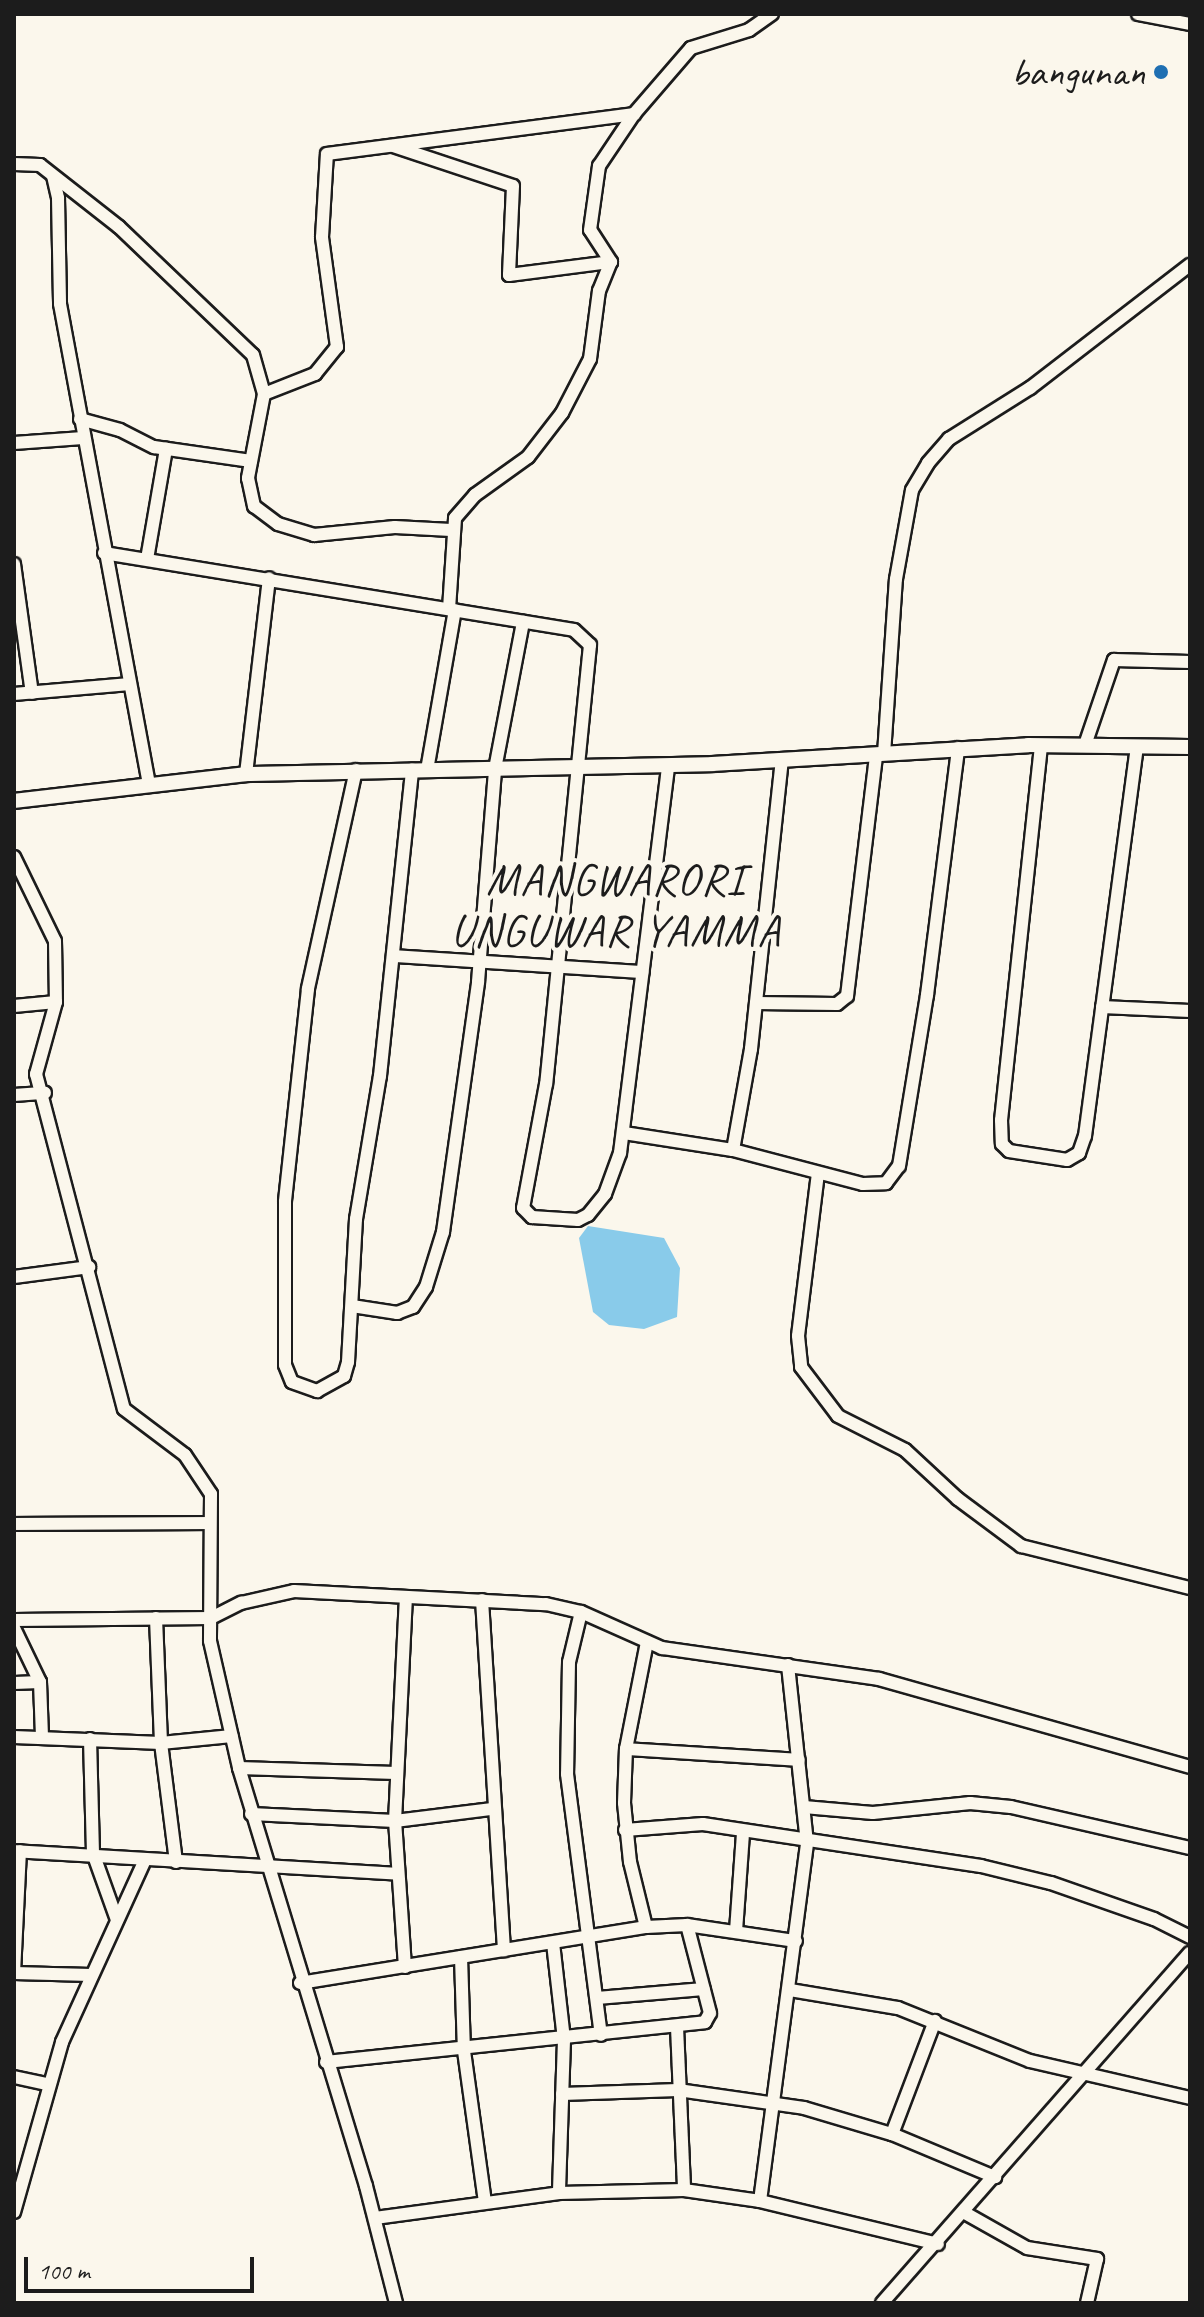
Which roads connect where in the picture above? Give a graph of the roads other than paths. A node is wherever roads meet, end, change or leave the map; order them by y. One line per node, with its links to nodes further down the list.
1 (772, 14): 4 (street)
2 (1138, 14): 3 (street)
3 (1190, 24)
4 (634, 114): 5 (street); 8 (street)
5 (390, 145): 8 (street); 10 (street)
6 (14, 164): 7 (street)
7 (53, 176): 10 (street); 11 (street)
8 (611, 262): 16 (street)
9 (1190, 265): 32 (street)
10 (264, 394): 15 (street)
11 (80, 419): 12 (street); 14 (street)
12 (83, 438): 13 (street); 17 (street)
13 (14, 443)
14 (166, 449): 15 (street); 18 (street)
15 (251, 461): 16 (street)
16 (451, 530): 21 (street)
17 (104, 553): 18 (street); 24 (street)
18 (147, 559): 20 (street)
19 (14, 564): 25 (street)
20 (269, 578): 21 (street); 39 (street)
21 (452, 609): 22 (street); 38 (street)
22 (523, 622): 35 (street); 36 (street)
23 (1190, 662): 27 (street)
24 (130, 684): 25 (street); 40 (street)
25 (32, 693): 26 (street)
26 (14, 694)
27 (1085, 745): 28 (street); 29 (street)
28 (1041, 746): 31 (street); 50 (street)
29 (1137, 746): 30 (street); 50 (street)
30 (1190, 747)
31 (958, 748): 32 (street); 56 (street)
32 (880, 755): 33 (street); 48 (street)
33 (782, 761): 34 (street); 48 (street)
34 (668, 766): 35 (street); 46 (street)
35 (579, 768): 36 (street); 45 (street)
36 (495, 769): 38 (street); 44 (street)
37 (356, 770): 38 (street); 39 (street); 59 (street)
38 (419, 770): 43 (street)
39 (246, 774): 40 (street)
40 (149, 783): 41 (street)
41 (14, 801)
42 (14, 857): 47 (street)
43 (394, 956): 44 (street); 59 (street)
44 (478, 964): 45 (street); 59 (street)
45 (557, 969): 46 (street); 54 (street)
46 (642, 972): 54 (street)
47 (56, 1002): 49 (street); 52 (street)
48 (756, 1003): 55 (street)
49 (14, 1006)
50 (1102, 1007): 51 (street)
51 (1190, 1011)
52 (45, 1093): 53 (street); 57 (street)
53 (14, 1095)
54 (624, 1133): 55 (street)
55 (733, 1150): 56 (street)
56 (818, 1173): 62 (street)
57 (89, 1267): 58 (street); 60 (street)
58 (14, 1277)
59 (352, 1306)
60 (209, 1523): 61 (street); 67 (street)
61 (14, 1524)
62 (1190, 1588)
63 (406, 1598): 64 (street); 67 (street); 83 (street)
64 (482, 1600): 65 (street); 85 (street)
65 (581, 1612): 70 (street); 102 (street)
66 (156, 1618): 67 (street); 68 (street); 78 (street)
67 (211, 1618): 74 (street)
68 (14, 1620)
69 (14, 1628): 72 (street)
70 (647, 1642): 71 (street); 79 (street)
71 (788, 1665): 80 (street); 81 (street)
72 (40, 1682): 73 (street); 76 (street)
73 (14, 1683)
74 (232, 1736): 78 (street); 82 (street)
75 (14, 1737): 76 (street)
76 (42, 1737): 77 (street)
77 (90, 1739): 78 (street); 93 (street)
78 (161, 1743): 95 (street)
79 (626, 1749): 80 (street); 88 (street)
80 (799, 1760): 84 (street)
81 (1190, 1767)
82 (239, 1768): 83 (street); 86 (street)
83 (396, 1773): 87 (street)
84 (804, 1807): 90 (street); 91 (street)
85 (492, 1809): 87 (street); 106 (street)
86 (251, 1814): 87 (street); 96 (street)
87 (395, 1821): 97 (street)
88 (625, 1830): 89 (street); 100 (street)
89 (743, 1833): 90 (street); 101 (street)
90 (807, 1843): 103 (street); 104 (street)
91 (1190, 1848)
92 (17, 1851): 93 (street); 110 (street)
93 (93, 1853): 94 (street); 98 (street)
94 (145, 1860): 95 (street); 98 (street)
95 (176, 1862): 96 (street)
96 (266, 1870): 97 (street); 112 (street)
97 (397, 1874): 109 (street)
98 (117, 1920): 111 (street)
99 (687, 1925): 100 (street); 101 (street); 113 (street)
100 (646, 1927): 102 (street)
101 (736, 1931): 104 (street)
102 (590, 1937): 105 (street); 115 (street)
103 (1190, 1937)
104 (796, 1941): 114 (street)
105 (553, 1943): 106 (street); 119 (street)
106 (504, 1950): 108 (street)
107 (1190, 1953): 122 (street)
108 (461, 1957): 109 (street); 120 (street)
109 (405, 1967): 112 (street)
110 (14, 1973): 111 (street)
111 (91, 1975): 124 (street)
112 (300, 1983): 121 (street)
113 (704, 1989): 115 (street); 117 (street)
114 (790, 1990): 116 (street); 128 (street)
115 (597, 1998): 118 (street)
116 (935, 2021): 122 (street); 129 (street)
117 (677, 2027): 118 (street); 125 (street)
118 (601, 2035): 119 (street)
119 (564, 2040): 120 (street); 126 (street)
120 (464, 2051): 121 (street); 136 (street)
121 (326, 2062): 139 (street)
122 (1086, 2075): 127 (street); 132 (street)
123 (14, 2077): 124 (street)
124 (48, 2084): 131 (street)
125 (678, 2090): 126 (street); 128 (street); 133 (street)
126 (562, 2094): 134 (street)
127 (1190, 2098)
128 (776, 2103): 129 (street); 135 (street)
129 (892, 2134): 132 (street)
130 (14, 2155): 131 (street)
131 (28, 2158): 137 (street)
132 (995, 2177): 138 (street)
133 (684, 2190): 134 (street); 135 (street)
134 (559, 2193): 136 (street)
135 (760, 2201): 140 (street)
136 (485, 2203): 139 (street)
137 (14, 2212)
138 (965, 2213): 140 (street); 143 (street)
139 (375, 2218): 141 (street)
140 (938, 2244): 142 (street)
141 (396, 2303)
142 (882, 2303)
143 (1087, 2303)

